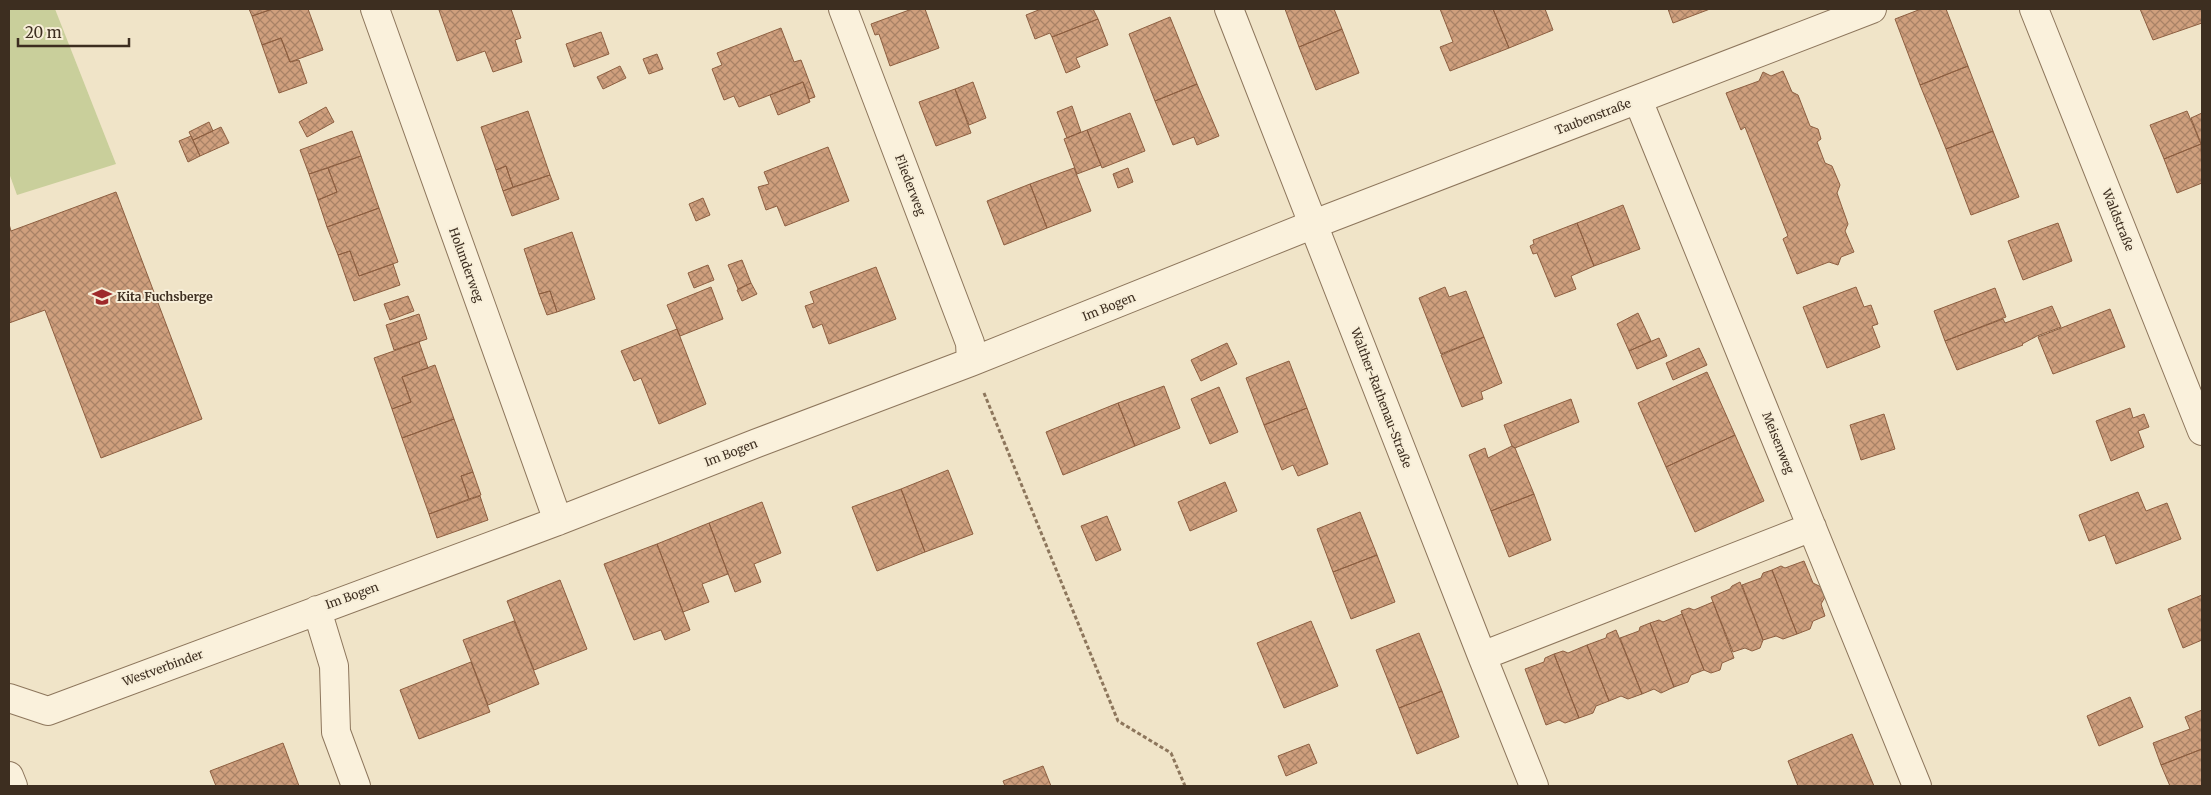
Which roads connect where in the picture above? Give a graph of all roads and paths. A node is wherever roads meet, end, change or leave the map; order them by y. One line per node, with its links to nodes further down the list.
1 (375, 9): 10 (street, Holunderweg)
2 (843, 9): 8 (street, Fliederweg)
3 (1229, 9): 7 (street, Walther-Rathenau-Straße)
4 (1872, 9): 6 (street, Taubenstraße)
5 (2034, 9): 9 (street, Waldstraße)
6 (1638, 100): 7 (street, Taubenstraße); 11 (street, Meisenweg)
7 (1314, 224): 8 (street, Im Bogen); 13 (street, Walther-Rathenau-Straße)
8 (971, 362): 10 (street, Im Bogen); 18 (path)
9 (2202, 431)
10 (558, 521): 12 (street, Im Bogen)
11 (1812, 527): 13 (street); 20 (street, Meisenweg)
12 (317, 610): 14 (street, Westverbinder); 17 (street, Im Bogen)
13 (1482, 656): 19 (street, Walther-Rathenau-Straße)
14 (9, 698)
15 (9, 776): 16 (street)
16 (13, 786)
17 (356, 786)
18 (1185, 786)
19 (1534, 786)
20 (1917, 786)

